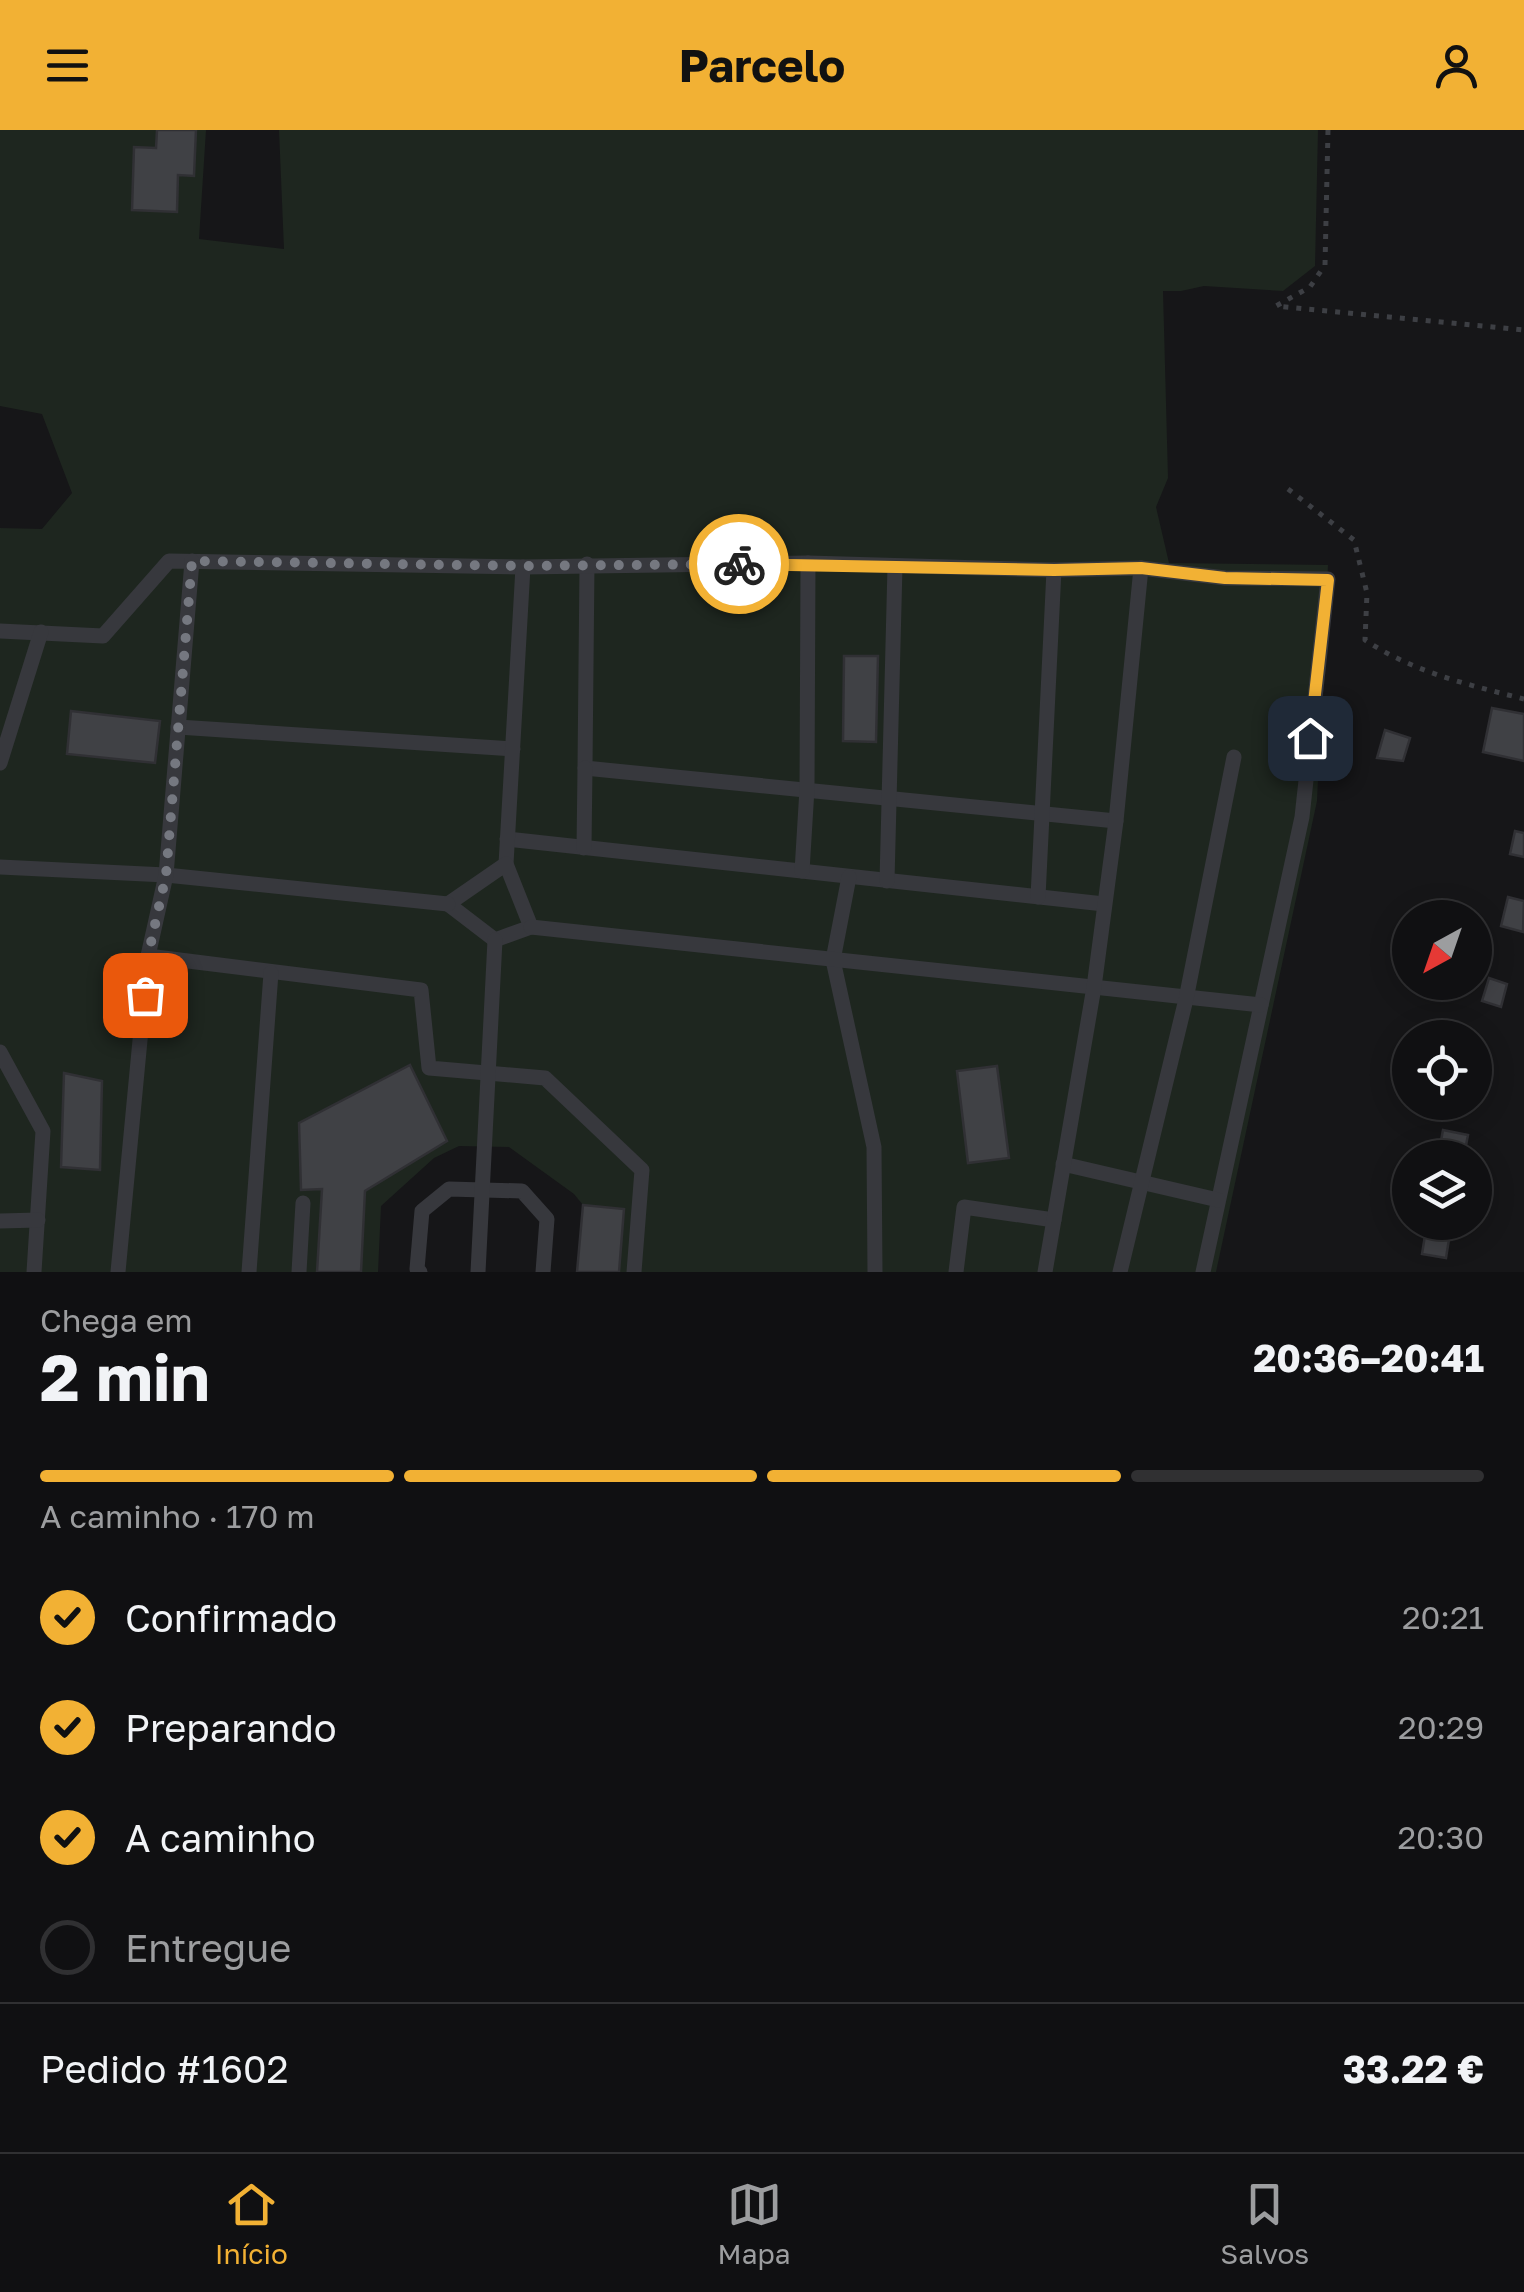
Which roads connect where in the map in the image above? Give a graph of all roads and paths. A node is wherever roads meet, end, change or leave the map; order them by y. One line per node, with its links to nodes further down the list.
1 (1328, 130): 2 (path)
2 (1524, 330)
3 (1288, 490): 13 (path)
4 (192, 561): 7 (lane); 12 (lane); 14 (lane)
5 (808, 563): 6 (lane); 8 (lane); 19 (lane)
6 (586, 564): 7 (lane); 18 (lane)
7 (523, 566): 15 (lane)
8 (895, 566): 10 (lane); 20 (lane)
9 (1141, 568): 10 (lane); 22 (lane); 41 (lane)
10 (1054, 570): 21 (lane)
11 (0, 630): 12 (lane)
12 (42, 632): 17 (lane)
13 (1524, 700)
14 (178, 727): 15 (lane); 28 (lane)
15 (512, 750): 23 (lane)
16 (1234, 757): 40 (lane)
17 (0, 763)
18 (585, 768): 19 (lane); 24 (lane)
19 (807, 789): 20 (lane); 27 (lane)
20 (891, 798): 21 (lane); 30 (lane)
21 (1042, 813): 22 (lane); 31 (lane)
22 (1116, 821): 33 (lane)
23 (508, 840): 24 (lane); 25 (lane)
24 (584, 848): 27 (lane)
25 (506, 864): 32 (lane); 34 (lane)
26 (0, 867): 28 (lane)
27 (802, 872): 29 (lane)
28 (166, 875): 32 (lane); 36 (lane)
29 (849, 876): 30 (lane); 37 (lane)
30 (887, 880): 31 (lane)
31 (1038, 897): 33 (lane)
32 (448, 904): 35 (lane)
33 (1104, 904): 39 (lane)
34 (531, 928): 35 (lane); 37 (lane)
35 (495, 940): 43 (lane)
36 (148, 956): 38 (lane); 53 (lane)
37 (832, 960): 39 (lane); 60 (lane)
38 (271, 973): 43 (lane); 54 (lane)
39 (1094, 987): 40 (lane); 44 (lane)
40 (1186, 1000): 41 (lane); 45 (lane)
41 (1261, 1005): 47 (lane)
42 (0, 1052): 50 (lane)
43 (489, 1074): 46 (lane); 59 (lane)
44 (1063, 1164): 45 (lane); 51 (lane)
45 (1142, 1180): 47 (lane); 63 (lane)
46 (483, 1190): 56 (lane); 57 (lane); 58 (lane)
47 (1218, 1200): 64 (lane)
48 (302, 1203): 55 (lane)
49 (0, 1220): 50 (lane)
50 (38, 1220): 52 (lane)
51 (1054, 1220): 61 (lane); 62 (lane)
52 (34, 1272)
53 (118, 1272)
54 (249, 1272)
55 (299, 1272)
56 (420, 1272)
57 (478, 1272)
58 (543, 1272)
59 (634, 1272)
60 (875, 1272)
61 (956, 1272)
62 (1045, 1272)
63 (1120, 1272)
64 (1203, 1272)

